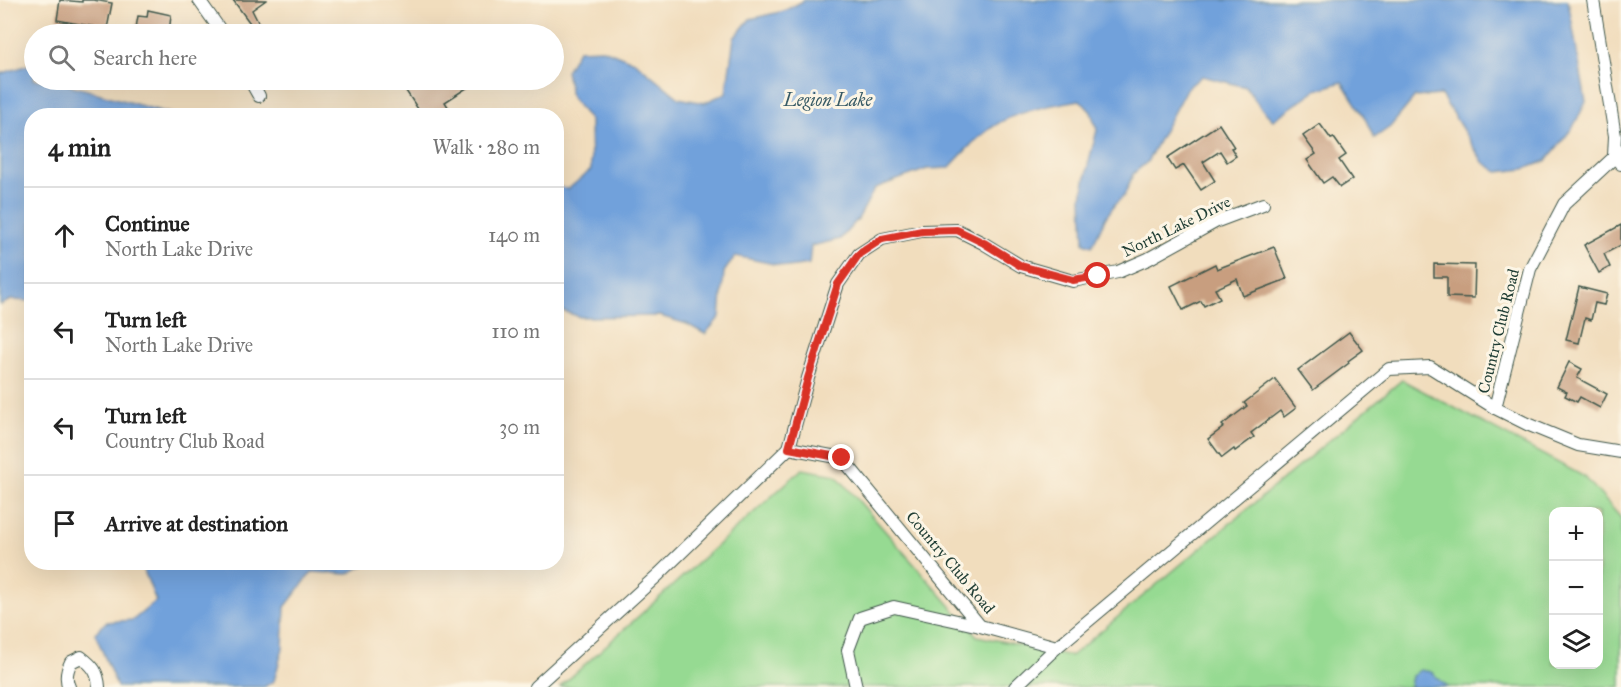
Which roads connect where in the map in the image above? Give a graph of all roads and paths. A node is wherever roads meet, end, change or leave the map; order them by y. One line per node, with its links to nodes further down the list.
1 (199, 0): 3 (street)
2 (1593, 0): 6 (street)
3 (216, 24)
4 (256, 90): 5 (street)
5 (259, 96)
6 (1619, 157): 8 (street, Country Club Road)
7 (1263, 204): 9 (street, North Lake Drive)
8 (1495, 408): 10 (street, Country Club Road); 12 (street, Country Club Road)
9 (789, 448): 11 (street, Country Club Road); 15 (street)
10 (1621, 452)
11 (980, 626): 12 (street, Country Club Road); 16 (street)
12 (1057, 646): 17 (street)
13 (69, 687): 14 (street)
14 (99, 687)
15 (536, 687)
16 (855, 687)
17 (1016, 687)

